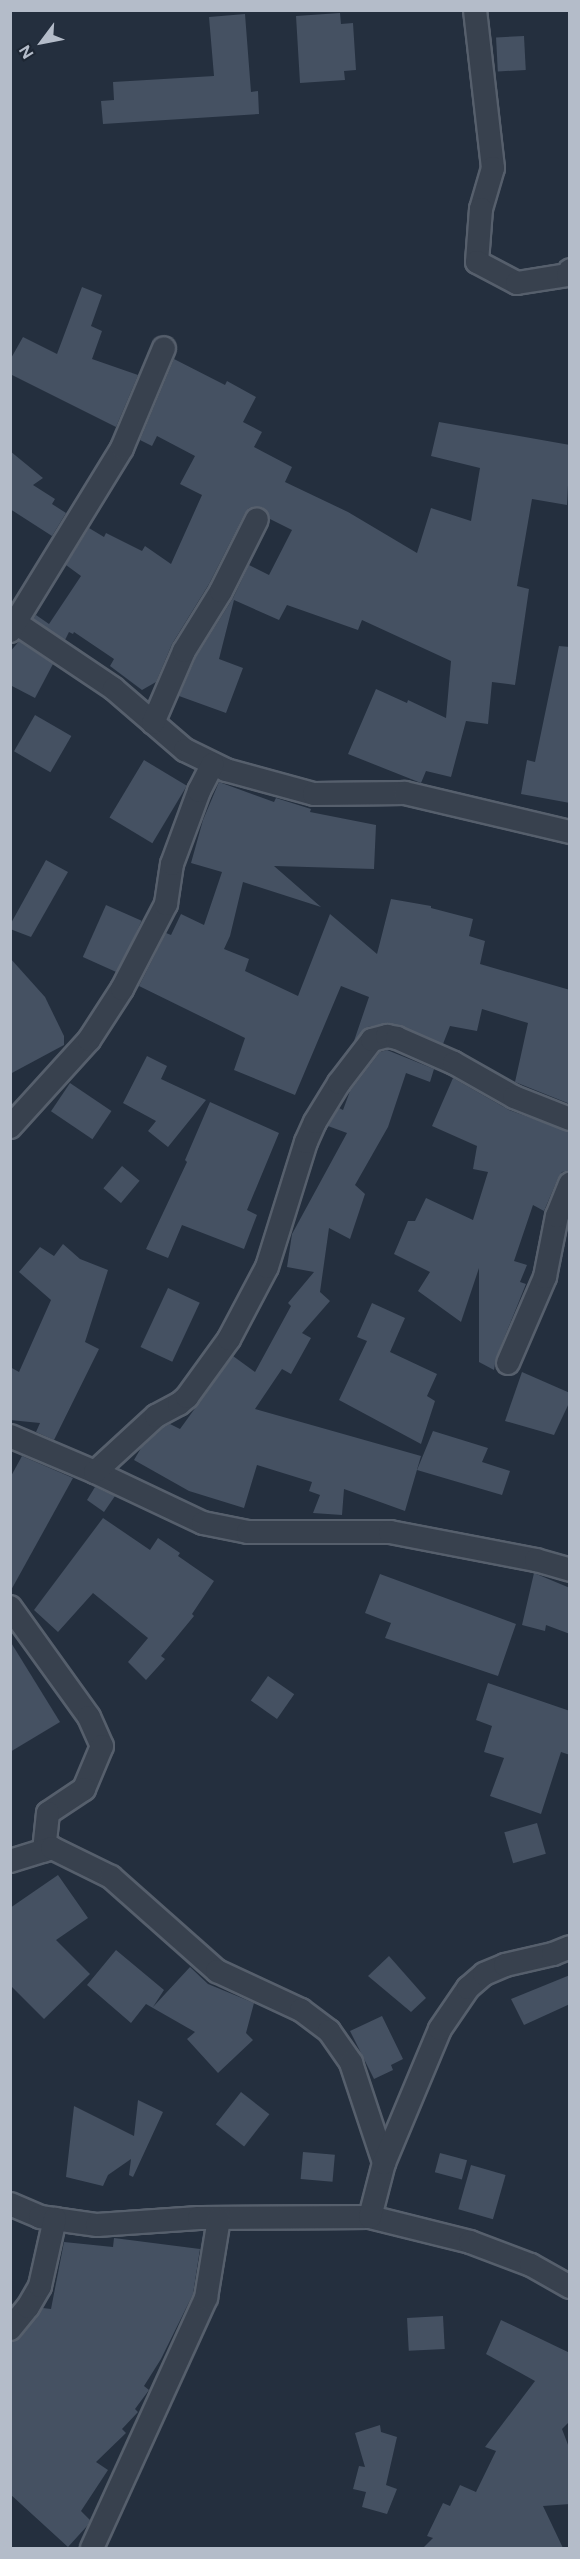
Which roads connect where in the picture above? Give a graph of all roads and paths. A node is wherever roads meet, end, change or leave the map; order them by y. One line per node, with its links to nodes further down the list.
1 (475, 10): 2 (street)
2 (570, 270)
3 (164, 348): 5 (street)
4 (257, 519): 6 (street)
5 (12, 624): 6 (street)
6 (153, 723): 7 (street)
7 (213, 764): 8 (street); 10 (street)
8 (570, 832)
9 (570, 1119): 14 (street)
10 (10, 1126)
11 (570, 1183): 12 (street)
12 (508, 1363)
13 (14, 1443): 14 (street)
14 (95, 1472): 15 (street)
15 (570, 1570)
16 (10, 1607): 17 (street)
17 (44, 1851): 18 (street); 20 (street)
18 (10, 1861)
19 (570, 1947): 20 (street)
20 (384, 2163): 22 (street)
21 (10, 2204): 23 (street)
22 (370, 2217): 24 (street); 25 (street)
23 (55, 2219): 24 (street); 26 (street)
24 (219, 2219): 27 (street)
25 (570, 2287)
26 (10, 2329)
27 (92, 2548)

